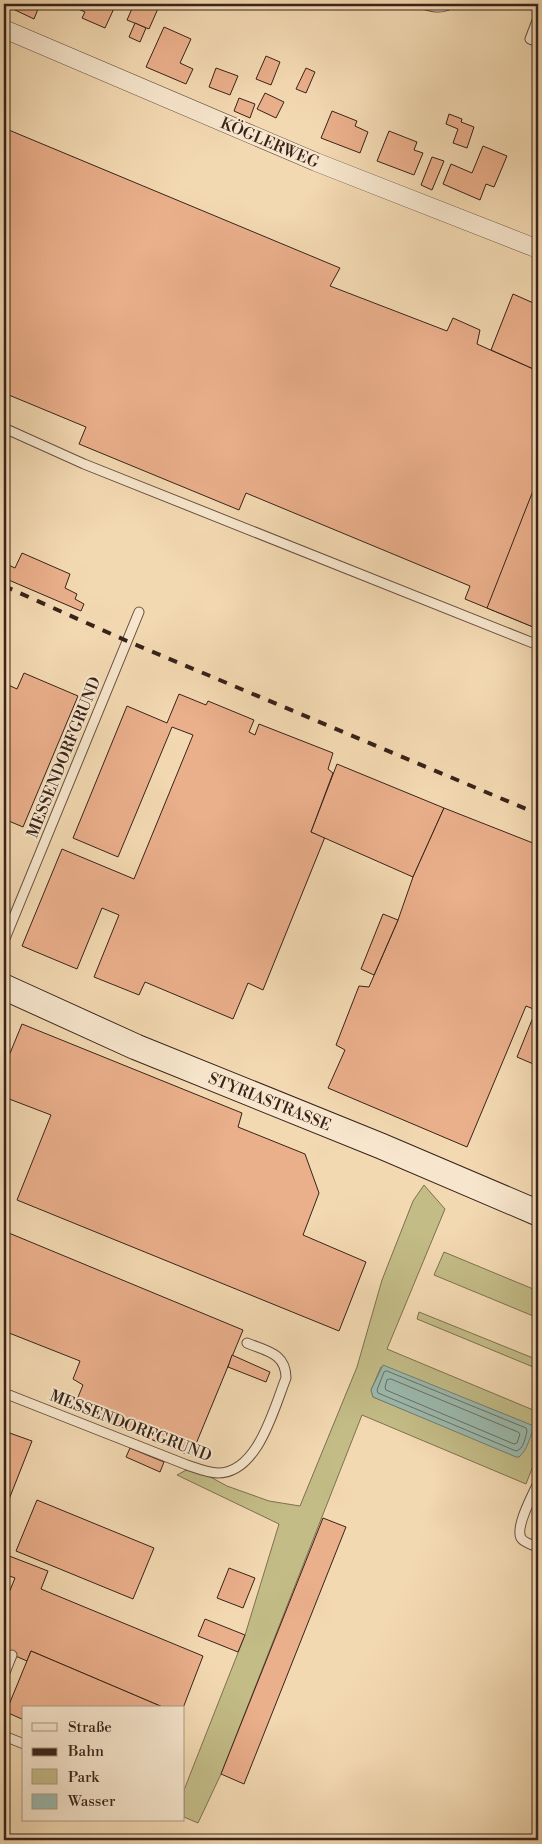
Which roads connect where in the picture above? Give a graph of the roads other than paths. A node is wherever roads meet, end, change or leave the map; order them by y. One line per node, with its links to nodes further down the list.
1 (423, 4): 2 (lane)
2 (450, 4)
3 (538, 18): 5 (lane)
4 (4, 29): 6 (street, KÖGLERWEG)
5 (538, 42)
6 (538, 249)
7 (4, 428): 9 (lane)
8 (139, 612): 10 (lane, MESSENDORFGRUND)
9 (538, 645)
10 (4, 941)
11 (4, 987): 12 (street, STYRIASTRASSE)
12 (538, 1213)
13 (247, 1343): 14 (lane, MESSENDORFGRUND)
14 (4, 1393)
15 (538, 1483): 16 (lane)
16 (538, 1547)
17 (12, 1655): 18 (lane)
18 (4, 1674)
19 (4, 1736): 20 (lane)
20 (22, 1743)

